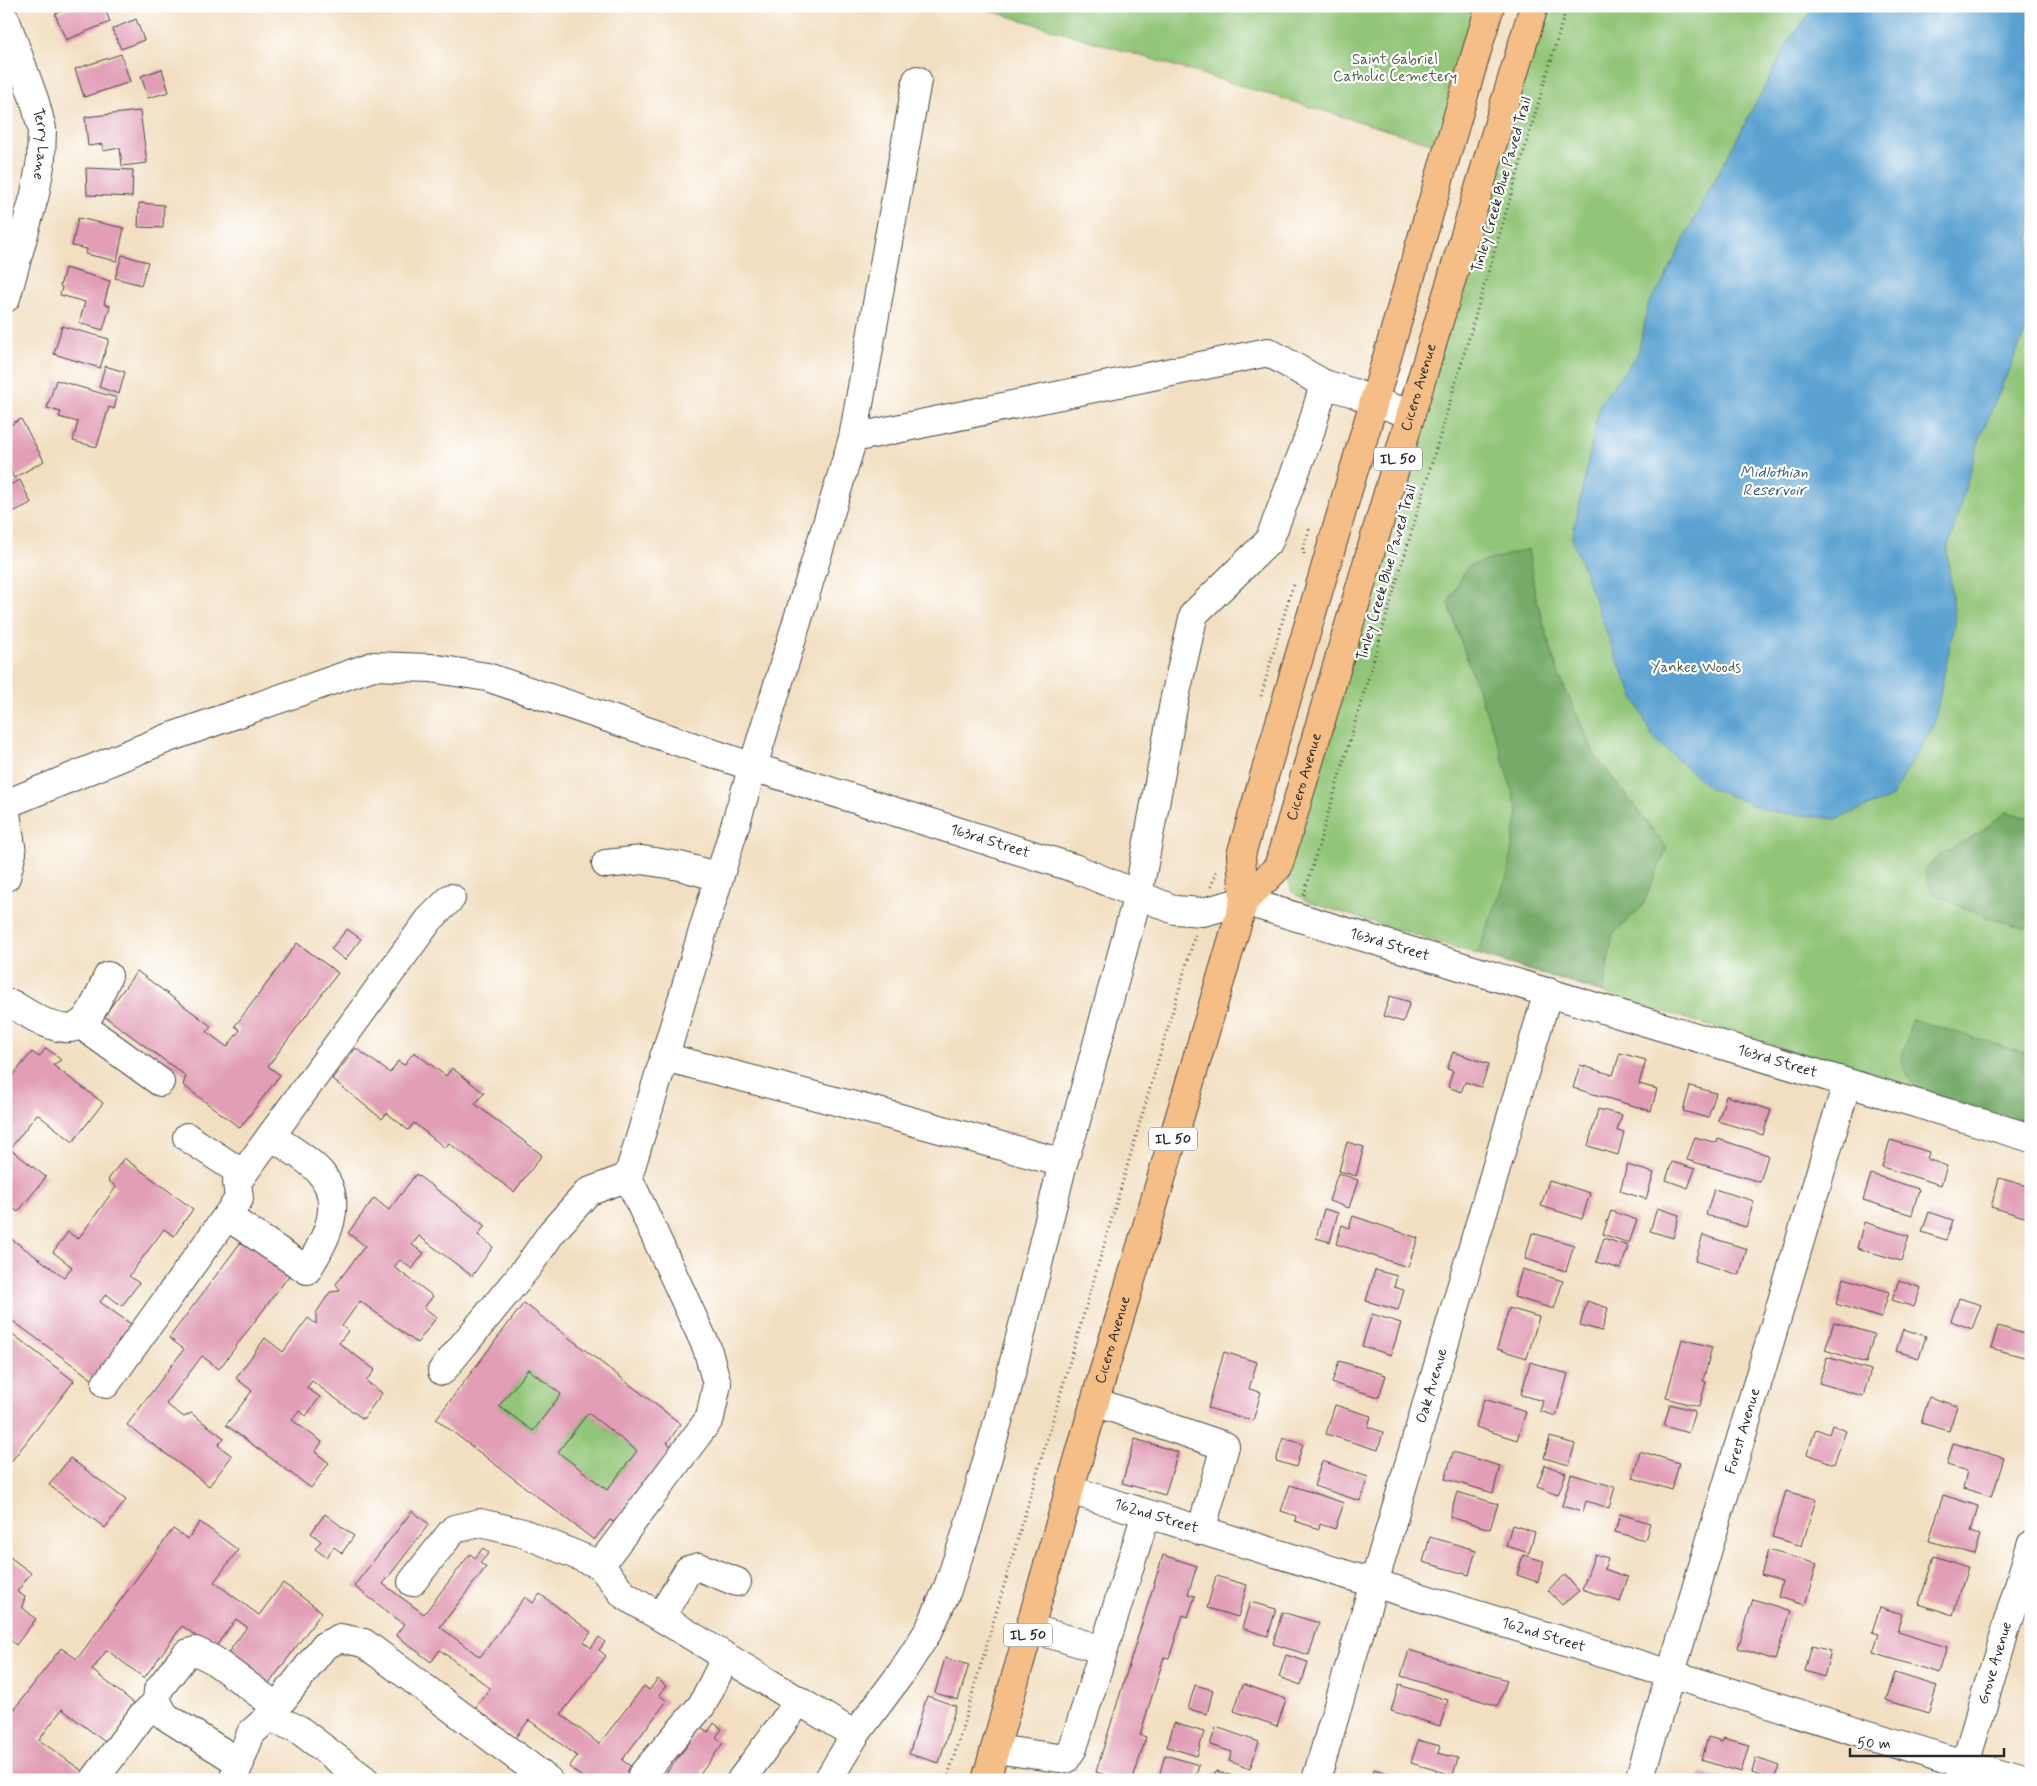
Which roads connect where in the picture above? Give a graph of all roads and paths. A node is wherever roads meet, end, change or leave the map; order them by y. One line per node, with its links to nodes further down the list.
1 (1490, 6): 8 (main road, Cicero Avenue / IL 50)
2 (1534, 6): 9 (main road, Cicero Avenue / IL 50)
3 (1567, 6): 21 (path, Tinley Creek Blue Paved Trail)
4 (6, 21): 6 (street, Terry Lane)
5 (917, 80): 10 (street)
6 (6, 298)
7 (1324, 384): 8 (street); 10 (street); 17 (street)
8 (1374, 402): 9 (street); 19 (main road, Cicero Avenue / IL 50)
9 (1411, 414): 19 (main road, Cicero Avenue / IL 50)
10 (853, 438): 11 (street)
11 (753, 767): 12 (street, 163rd Street); 16 (street); 17 (street, 163rd Street)
12 (6, 804)
13 (6, 813): 15 (street)
14 (606, 864): 16 (street)
15 (6, 877)
16 (719, 877): 26 (street)
17 (1138, 896): 20 (street, 163rd Street); 32 (street)
18 (451, 898): 29 (street)
19 (1244, 901): 20 (street, 163rd Street); 21 (street, 163rd Street); 38 (main road, Cicero Avenue / IL 50)
20 (1203, 912): 65 (path)
21 (1297, 917): 23 (street, 163rd Street)
22 (108, 976): 25 (street)
23 (1548, 992): 28 (street, 163rd Street); 46 (street, Oak Avenue)
24 (12, 1004): 25 (street)
25 (80, 1024): 27 (street)
26 (664, 1057): 32 (street); 34 (street)
27 (160, 1082)
28 (1847, 1083): 31 (street, 163rd Street); 51 (street, Forest Avenue)
29 (271, 1136): 33 (street); 35 (street)
30 (187, 1138): 33 (street)
31 (2031, 1138)
32 (1062, 1163): 55 (street)
33 (243, 1174): 35 (street)
34 (628, 1177): 36 (street); 43 (street)
35 (227, 1216): 37 (street)
36 (442, 1371)
37 (106, 1384)
38 (1095, 1402): 39 (main road, Cicero Avenue / IL 50); 41 (street)
39 (1070, 1490): 40 (street, 162nd Street); 48 (main road, Cicero Avenue / IL 50)
40 (1146, 1514): 41 (street, 162nd Street); 49 (street)
41 (1202, 1531): 46 (street, 162nd Street)
42 (2031, 1545): 58 (street, Grove Avenue)
43 (600, 1565): 44 (street); 47 (street)
44 (412, 1582)
45 (738, 1582): 47 (street)
46 (1374, 1584): 51 (street, 162nd Street); 67 (street, Oak Avenue)
47 (661, 1617): 50 (street)
48 (1030, 1628): 49 (street); 56 (main road, Cicero Avenue / IL 50)
49 (1103, 1650): 56 (street)
50 (726, 1657): 52 (street); 59 (street)
51 (1670, 1674): 58 (street, 162nd Street); 68 (street, Forest Avenue)
52 (799, 1701): 55 (street); 63 (street)
53 (157, 1702): 54 (street); 57 (street); 60 (street)
54 (273, 1712): 57 (street); 61 (street); 62 (street)
55 (855, 1736): 64 (street)
56 (995, 1749): 66 (main road, Cicero Avenue / IL 50)
57 (236, 1772)
58 (1963, 1772): 69 (street, 162nd Street)
59 (642, 1775)
60 (94, 1780)
61 (365, 1780)
62 (548, 1780)
63 (741, 1780)
64 (828, 1780)
65 (947, 1780)
66 (986, 1780)
67 (1316, 1780)
68 (1638, 1780)
69 (2016, 1780)

